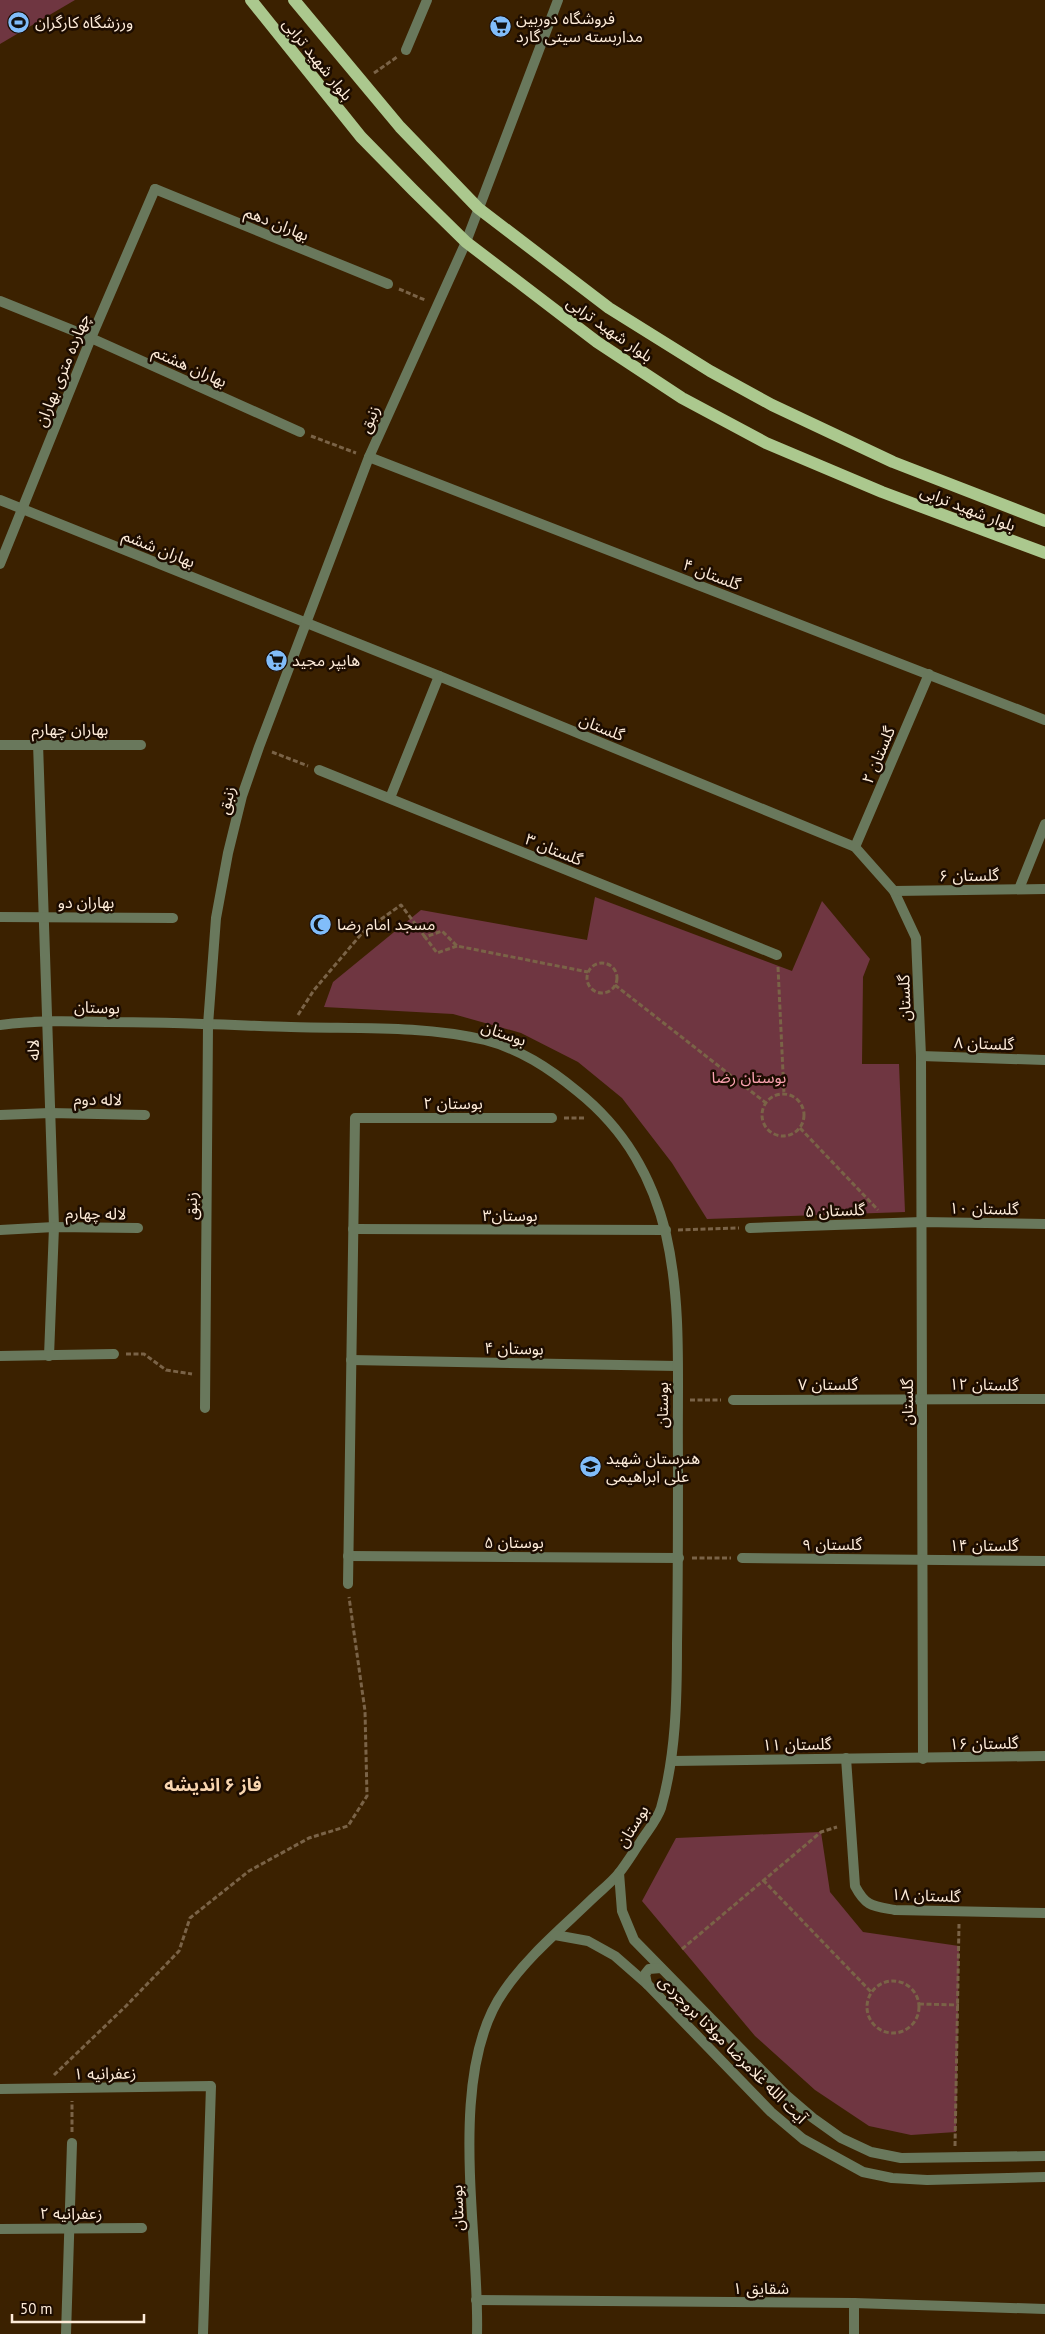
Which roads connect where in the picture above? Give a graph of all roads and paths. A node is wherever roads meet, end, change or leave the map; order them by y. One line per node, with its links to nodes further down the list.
1 (250, 0): 9 (main road, بلوار شهید ترابی)
2 (294, 0): 6 (main road, بلوار شهید ترابی)
3 (426, 0): 5 (street)
4 (558, 0): 8 (street, زنبق)
5 (406, 50): 6 (path)
6 (362, 82): 8 (main road, بلوار شهید ترابی)
7 (155, 189): 10 (street, بهاران دهم); 13 (street, چهارده متری بهاران)
8 (478, 208): 9 (street, زنبق); 18 (main road, بلوار شهید ترابی)
9 (466, 242): 12 (street, زنبق); 19 (main road, بلوار شهید ترابی)
10 (388, 284): 12 (path)
11 (0, 301): 13 (street, بهاران هشتم)
12 (438, 305): 15 (street, زنبق)
13 (90, 338): 14 (street, بهاران هشتم); 17 (street, چهارده متری بهاران)
14 (300, 432): 15 (path)
15 (369, 457): 21 (street, زنبق); 22 (street, گلستان ۴)
16 (0, 500): 17 (street, بهاران ششم)
17 (22, 509): 20 (street, چهارده متری بهاران); 21 (street, بهاران ششم)
18 (1045, 521)
19 (1045, 553)
20 (0, 564)
21 (307, 624): 23 (street, گلستان); 28 (street, زنبق)
22 (929, 674): 24 (street, گلستان ۴); 32 (street, گلستان ۲)
23 (439, 676): 30 (street); 32 (street, گلستان)
24 (1045, 720)
25 (38, 743): 26 (street, بهاران چهارم); 27 (street, بهاران چهارم); 37 (street, لاله)
26 (0, 745)
27 (141, 745)
28 (260, 747): 29 (path); 46 (street, زنبق)
29 (319, 770): 30 (street, گلستان ۳)
30 (390, 798): 41 (street, گلستان ۳)
31 (1045, 824): 33 (street)
32 (855, 847): 35 (street, گلستان)
33 (1019, 889): 34 (street, گلستان ۶); 35 (street, گلستان ۶)
34 (1045, 889)
35 (894, 891): 48 (street, گلستان)
36 (0, 917): 37 (street, بهاران دو)
37 (44, 917): 38 (street, بهاران دو); 44 (street, لاله)
38 (173, 918)
39 (425, 937): 40 (path); 40 (path); 47 (path)
40 (457, 946): 42 (path)
41 (777, 955): 50 (path)
42 (588, 972): 43 (path); 43 (path)
43 (615, 985): 51 (path)
44 (47, 1021): 45 (street, بوستان); 46 (street, بوستان); 52 (street, لاله)
45 (0, 1025)
46 (208, 1025): 47 (street, بوستان); 72 (street, زنبق)
47 (290, 1027): 56 (street, بوستان)
48 (921, 1056): 49 (street, گلستان ۸); 58 (street, گلستان)
49 (1045, 1060)
50 (784, 1094): 51 (path); 57 (path)
51 (766, 1103): 57 (path)
52 (50, 1113): 53 (street, لاله دوم); 54 (street, لاله دوم); 61 (street, لاله)
53 (145, 1114)
54 (0, 1115)
55 (552, 1118): 56 (path); 64 (street, بوستان ۲)
56 (606, 1118): 66 (street, بوستان)
57 (800, 1128): 59 (path)
58 (922, 1222): 59 (street, گلستان ۵); 60 (street, گلستان ۱۰); 73 (street, گلستان)
59 (890, 1223): 63 (street, گلستان ۵)
60 (1045, 1224)
61 (54, 1227): 62 (street, لاله چهارم); 65 (street, لاله چهارم); 69 (street, لاله)
62 (138, 1228)
63 (750, 1228): 66 (path)
64 (353, 1229): 66 (street, بوستان۳); 70 (street)
65 (0, 1230)
66 (666, 1230): 71 (street, بوستان)
67 (114, 1354): 69 (street); 72 (path)
68 (0, 1356): 69 (street)
69 (49, 1356)
70 (351, 1360): 71 (street, بوستان ۴); 78 (street)
71 (677, 1366): 74 (street, بوستان)
72 (205, 1376): 77 (street, زنبق)
73 (922, 1398): 75 (street, گلستان ۷); 76 (street, گلستان ۱۲); 81 (street, گلستان)
74 (677, 1400): 75 (path); 79 (street, بوستان)
75 (734, 1400)
76 (1045, 1400)
77 (205, 1408)
78 (348, 1556): 79 (street, بوستان ۵); 83 (street)
79 (679, 1558): 80 (path); 87 (street, بوستان)
80 (742, 1558): 81 (street, گلستان ۹)
81 (923, 1560): 82 (street, گلستان ۱۴); 86 (street, گلستان)
82 (1045, 1560)
83 (348, 1584): 102 (path)
84 (1045, 1756): 86 (street, گلستان ۱۶)
85 (846, 1758): 86 (street, گلستان ۱۱); 87 (street, گلستان ۱۱); 88 (street, گلستان ۱۸)
86 (923, 1759)
87 (672, 1761): 89 (street, بوستان)
88 (850, 1823): 90 (path); 91 (street, گلستان ۱۸)
89 (619, 1873): 93 (street, بوستان); 95 (street, آیت الله غلامرضا مولانا بروجردی)
90 (763, 1880): 94 (path); 97 (path)
91 (959, 1911): 92 (street, گلستان ۱۸); 99 (path)
92 (1045, 1913)
93 (555, 1934): 96 (street, آیت الله غلامرضا مولانا بروجردی); 110 (street, بوستان)
94 (682, 1949)
95 (661, 1968): 96 (street); 105 (street, آیت الله غلامرضا مولانا بروجردی)
96 (647, 1984): 106 (street, آیت الله غلامرضا مولانا بروجردی)
97 (872, 1993): 98 (path); 98 (path)
98 (919, 2004): 99 (path)
99 (959, 2005): 105 (path)
100 (72, 2088): 102 (street, زعفرانیه ۱); 103 (path); 114 (street, زعفرانیه ۱)
101 (0, 2089): 102 (street, زعفرانیه ۱)
102 (39, 2089)
103 (72, 2142): 107 (street)
104 (1045, 2156): 105 (street, آیت الله غلامرضا مولانا بروجردی)
105 (954, 2158)
106 (1045, 2176)
107 (69, 2228): 108 (street, زعفرانیه ۲); 109 (street, زعفرانیه ۲); 113 (street)
108 (142, 2228)
109 (0, 2229)
110 (476, 2300): 111 (street, شقایق ۱); 115 (street, بوستان)
111 (854, 2303): 112 (street, شقایق ۱); 116 (street)
112 (1045, 2309)
113 (66, 2334)
114 (202, 2334)
115 (477, 2334)
116 (854, 2334)

